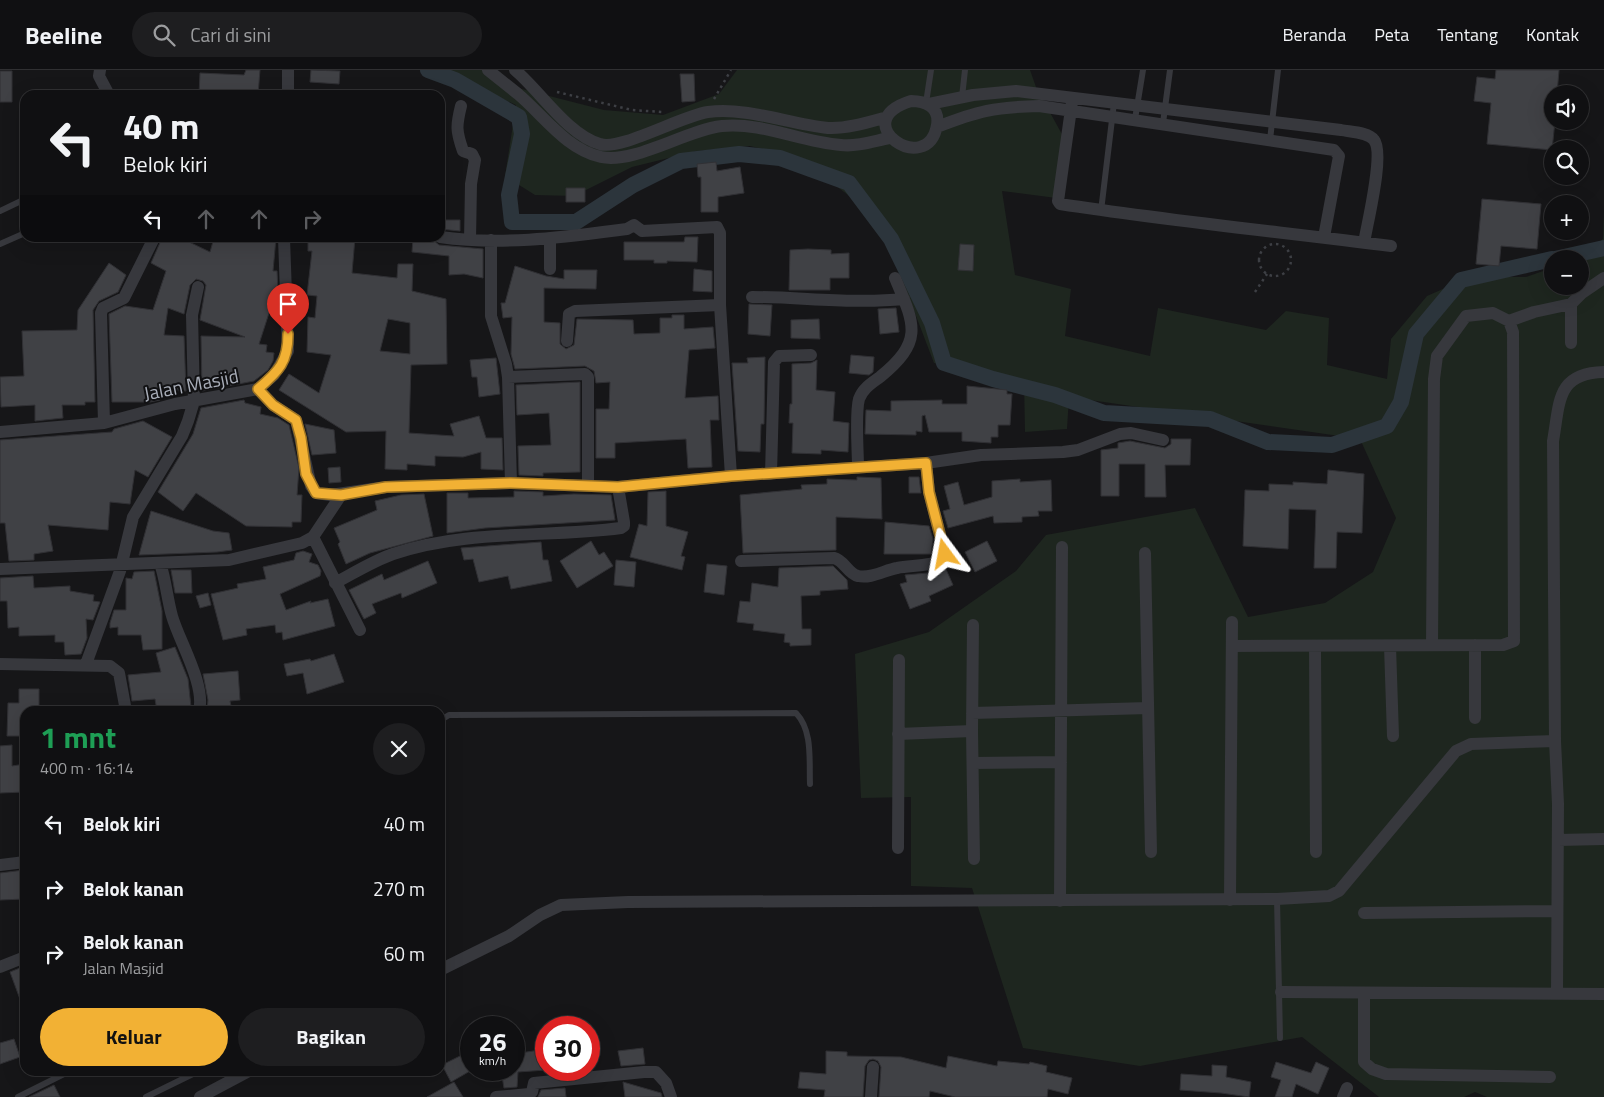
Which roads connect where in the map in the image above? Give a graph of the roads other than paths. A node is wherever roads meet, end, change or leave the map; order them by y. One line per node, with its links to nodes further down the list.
1 (100, 70): 10 (street)
2 (288, 70): 11 (street)
3 (488, 70): 33 (street)
4 (515, 70): 28 (street)
5 (931, 70): 16 (lane)
6 (965, 70): 13 (lane)
7 (1143, 70): 21 (lane)
8 (1170, 70): 19 (lane)
9 (1278, 70): 25 (lane)
10 (106, 90)
11 (288, 90)
12 (1040, 93): 13 (street); 14 (street); 18 (street)
13 (962, 97): 16 (street)
14 (1072, 98): 15 (street); 20 (street)
15 (1114, 103): 21 (street); 24 (lane)
16 (928, 104): 23 (street); 27 (street)
17 (461, 106): 42 (street)
18 (1039, 106): 20 (street); 27 (street)
19 (1165, 109): 21 (street); 22 (street); 26 (lane)
20 (1071, 111): 24 (street); 37 (street)
21 (1136, 113): 24 (street); 26 (street)
22 (1224, 116): 25 (street); 30 (street)
23 (887, 117): 28 (street); 31 (street)
24 (1112, 117): 37 (lane)
25 (1272, 122): 29 (street); 32 (lane)
26 (1163, 124): 30 (street)
27 (937, 128): 31 (street)
28 (652, 130): 33 (street)
29 (1341, 130): 34 (street); 46 (street)
30 (1222, 132): 32 (street)
31 (889, 138): 33 (street)
32 (1270, 140): 34 (street)
33 (661, 145)
34 (1334, 150): 40 (street)
35 (20, 201): 36 (lane)
36 (0, 211)
37 (1101, 211): 40 (street)
38 (20, 235): 47 (lane)
39 (445, 237): 42 (street)
40 (1324, 237): 46 (street)
41 (550, 238): 43 (street); 49 (street); 56 (street)
42 (470, 240): 43 (street)
43 (491, 240): 62 (street)
44 (152, 242): 65 (street)
45 (284, 242): 63 (street, Jalan Masjid)
46 (1364, 243): 48 (street)
47 (0, 244)
48 (1391, 246)
49 (550, 268)
50 (894, 278): 54 (street)
51 (1604, 278): 55 (street)
52 (198, 287): 64 (street)
53 (752, 297): 54 (street)
54 (904, 299): 69 (street)
55 (1572, 304): 57 (street); 59 (street)
56 (720, 305): 58 (street); 71 (street)
57 (1509, 321): 87 (street); 88 (street)
58 (567, 341)
59 (1571, 343)
60 (812, 356): 70 (street)
61 (1604, 372): 105 (street)
62 (508, 376): 72 (street); 73 (street)
63 (258, 389): 64 (street, Jalan Masjid); 75 (street)
64 (194, 401): 65 (street, Jalan Masjid); 81 (street)
65 (104, 423): 66 (street, Jalan Masjid)
66 (0, 432)
67 (1164, 440): 68 (street)
68 (926, 463): 69 (street); 79 (street)
69 (858, 468): 70 (street)
70 (771, 474): 71 (street)
71 (731, 476): 74 (street)
72 (511, 483): 73 (street); 75 (street)
73 (588, 486): 74 (street)
74 (618, 487): 83 (street)
75 (341, 495): 76 (street)
76 (313, 537): 80 (street); 83 (street)
77 (1062, 547): 98 (street)
78 (1145, 553): 97 (street)
79 (741, 561)
80 (160, 563): 81 (street); 96 (street)
81 (122, 564): 82 (street); 94 (street)
82 (0, 569)
83 (335, 583): 86 (street)
84 (1232, 622): 89 (street)
85 (973, 625): 99 (street)
86 (360, 630)
87 (1432, 645): 88 (street); 91 (street)
88 (1475, 645): 101 (street)
89 (1232, 646): 90 (street); 118 (street)
90 (1315, 646): 91 (street); 113 (street)
91 (1390, 646): 104 (street)
92 (899, 660): 103 (street)
93 (0, 664): 94 (street)
94 (86, 664): 95 (street)
95 (125, 706)
96 (200, 706)
97 (1148, 708): 98 (street); 112 (street)
98 (1061, 711): 99 (street); 106 (street)
99 (972, 713): 102 (street)
100 (445, 718): 108 (lane)
101 (1476, 718)
102 (972, 731): 103 (street); 107 (street)
103 (898, 734): 111 (street)
104 (1393, 736)
105 (1555, 742): 110 (street); 117 (street)
106 (1061, 762): 107 (street); 119 (street)
107 (973, 763): 114 (street)
108 (810, 784)
109 (1604, 839): 110 (street)
110 (1558, 840): 120 (street)
111 (898, 848)
112 (1151, 852)
113 (1316, 852)
114 (974, 859)
115 (20, 862): 116 (street)
116 (0, 864)
117 (1278, 899): 118 (street); 125 (lane)
118 (1230, 900): 119 (street)
119 (1060, 901): 124 (street)
120 (1557, 911): 121 (street); 126 (street)
121 (1364, 913)
122 (20, 959): 123 (street)
123 (0, 967)
124 (445, 968)
125 (1281, 992): 127 (street); 129 (lane)
126 (1557, 993): 127 (street); 128 (street)
127 (1364, 994): 134 (street)
128 (1604, 994)
129 (1280, 1038)
130 (873, 1067): 142 (street)
131 (60, 1076): 136 (lane)
132 (189, 1076): 137 (lane)
133 (240, 1076): 138 (street)
134 (1550, 1077)
135 (534, 1083): 139 (street); 140 (street); 141 (street)
136 (18, 1097)
137 (146, 1097)
138 (200, 1097)
139 (496, 1097)
140 (536, 1097)
141 (672, 1097)
142 (871, 1097)

